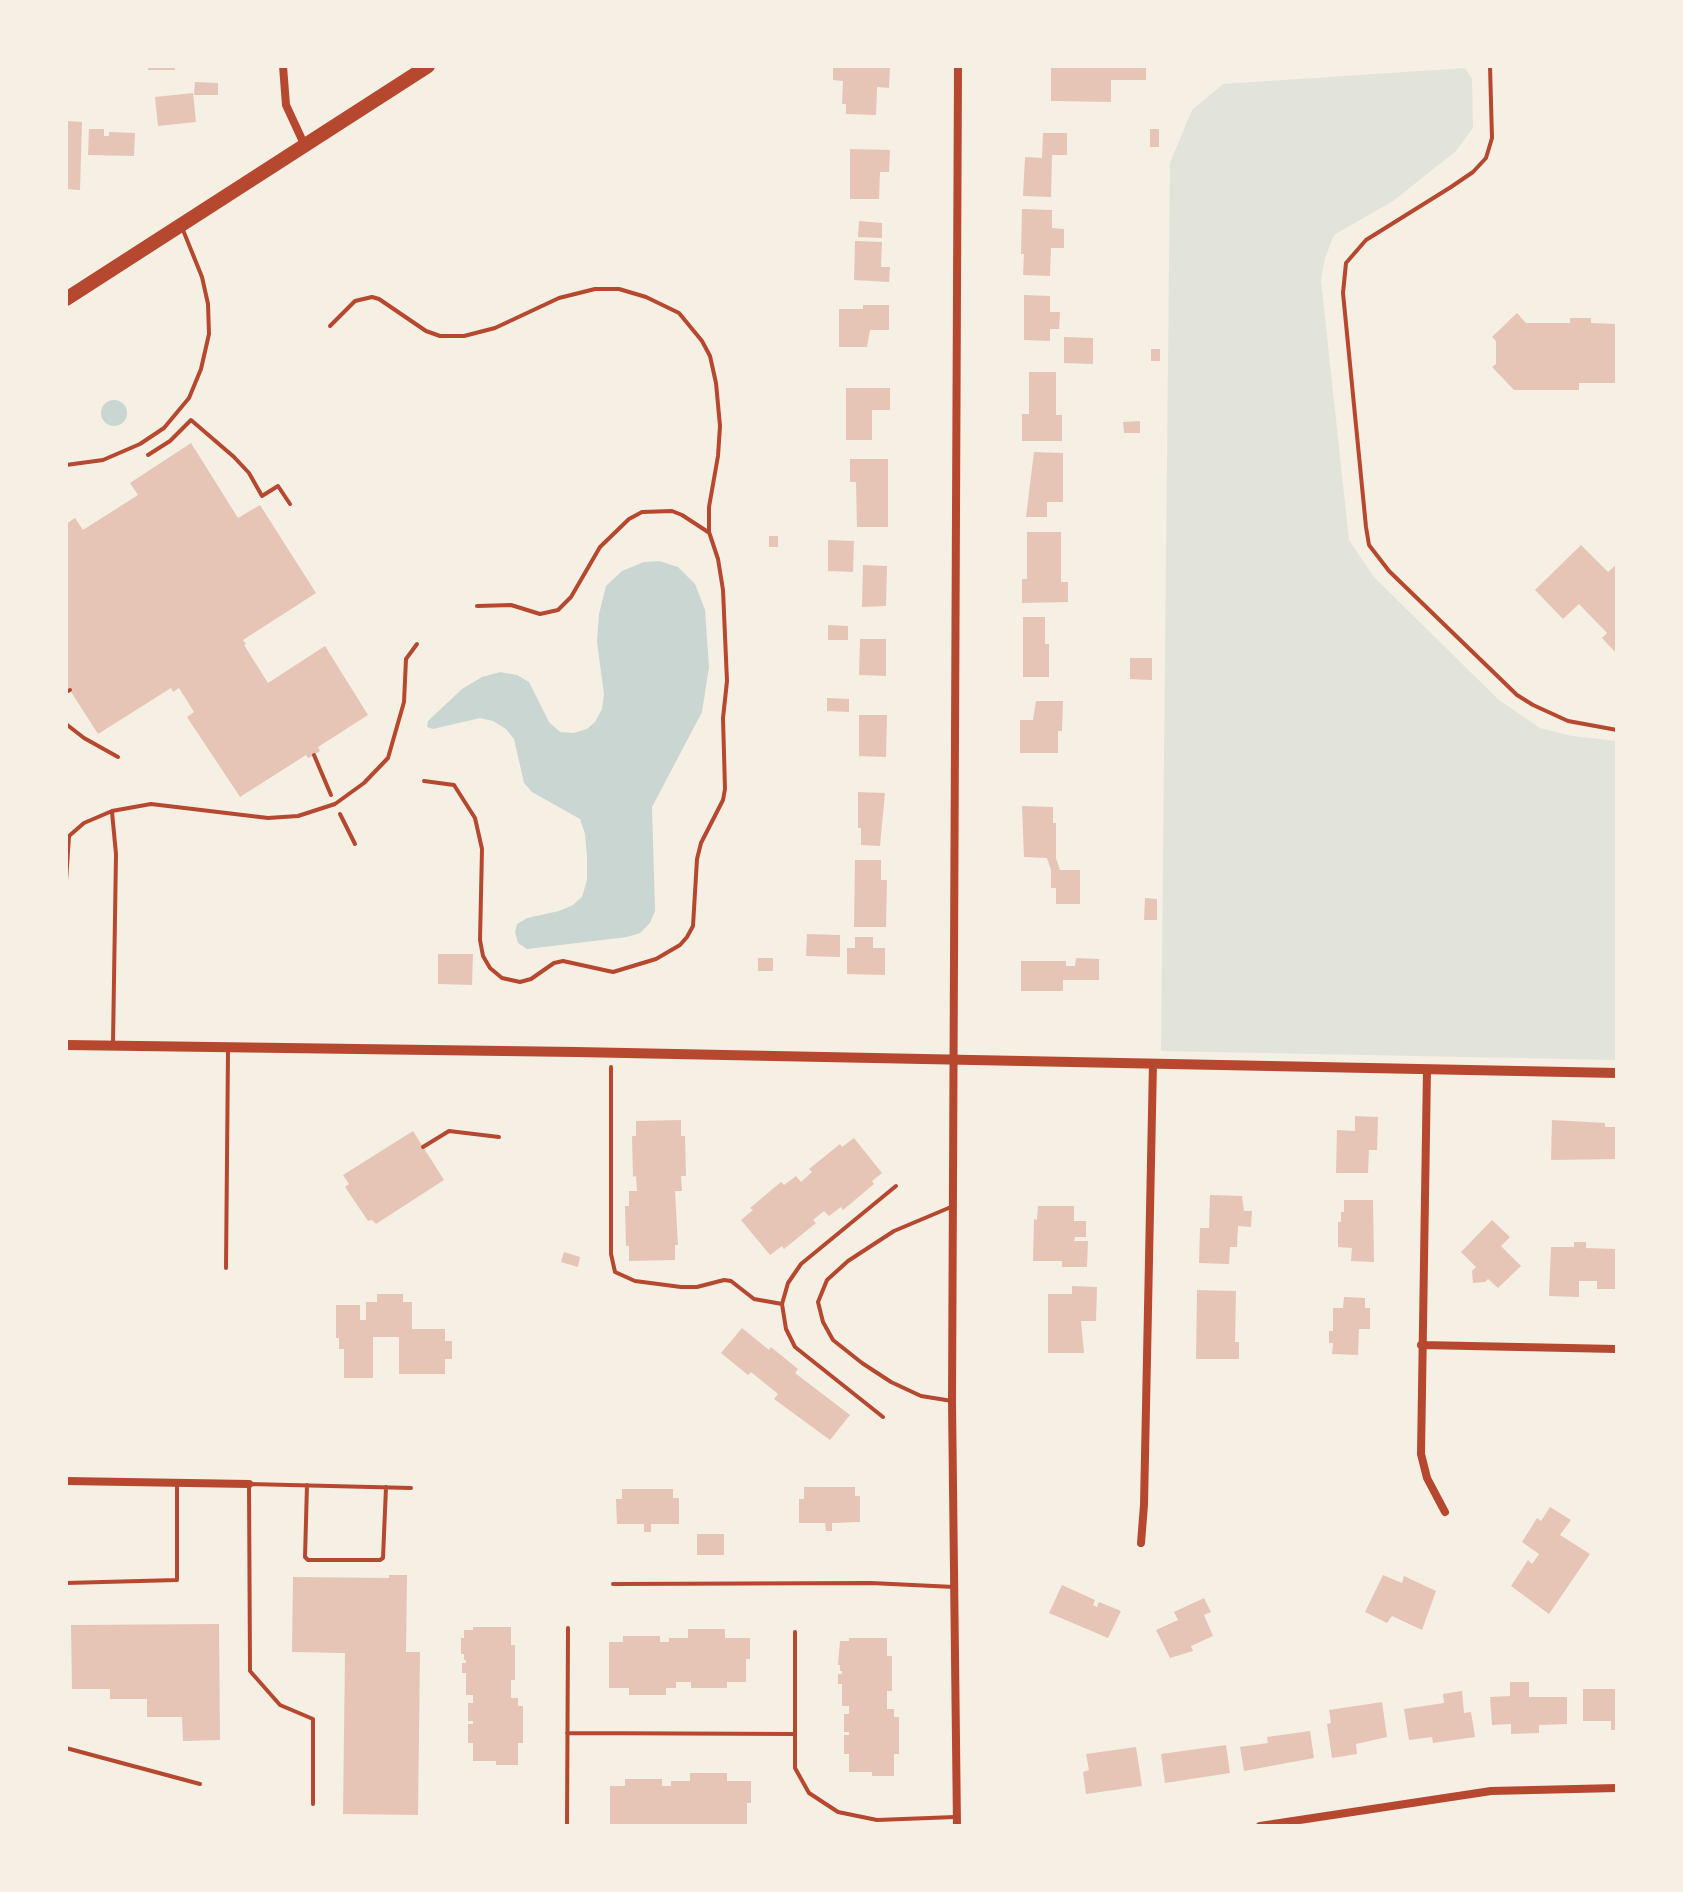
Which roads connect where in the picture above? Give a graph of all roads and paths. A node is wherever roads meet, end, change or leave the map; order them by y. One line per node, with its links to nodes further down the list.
1 (283, 66): 5 (street)
2 (428, 66): 5 (main road)
3 (958, 66): 28 (street)
4 (1490, 66): 16 (lane)
5 (305, 146): 6 (main road)
6 (181, 225): 7 (main road); 10 (lane)
7 (66, 299)
8 (330, 326): 12 (path)
9 (140, 459): 11 (path)
10 (66, 465)
11 (290, 504)
12 (709, 532): 13 (path); 19 (path)
13 (477, 606)
14 (417, 644): 20 (lane)
15 (66, 724): 18 (path)
16 (1617, 730)
17 (314, 755): 20 (path)
18 (118, 757)
19 (424, 781)
20 (335, 804): 21 (lane); 22 (path)
21 (112, 811): 23 (lane); 25 (lane)
22 (355, 844)
23 (66, 881)
24 (66, 1045): 25 (street)
25 (113, 1045): 26 (street)
26 (228, 1048): 27 (street); 36 (lane)
27 (611, 1053): 28 (street); 37 (path)
28 (953, 1060): 29 (street); 35 (street)
29 (1153, 1063): 30 (street); 49 (street)
30 (1427, 1069): 31 (street); 38 (street)
31 (1617, 1073)
32 (499, 1137): 33 (path)
33 (423, 1147)
34 (896, 1186): 37 (path)
35 (954, 1206): 40 (street); 40 (lane)
36 (226, 1268)
37 (782, 1304): 41 (path)
38 (1421, 1345): 39 (street); 48 (street)
39 (1617, 1349)
40 (952, 1401): 52 (street)
41 (883, 1417)
42 (66, 1481): 43 (street)
43 (177, 1483): 44 (street); 50 (lane)
44 (249, 1484): 45 (lane); 60 (lane)
45 (307, 1485): 46 (lane); 46 (lane)
46 (386, 1487): 47 (lane)
47 (411, 1488)
48 (1445, 1512)
49 (1141, 1543)
50 (66, 1583)
51 (613, 1584): 52 (lane)
52 (954, 1587): 61 (street)
53 (568, 1628): 55 (lane)
54 (795, 1632): 56 (lane)
55 (567, 1733): 56 (lane); 62 (lane)
56 (795, 1734): 61 (lane)
57 (66, 1748): 58 (lane)
58 (200, 1784)
59 (1617, 1788): 63 (street)
60 (313, 1804)
61 (956, 1822)
62 (567, 1826)
63 (1260, 1826)

